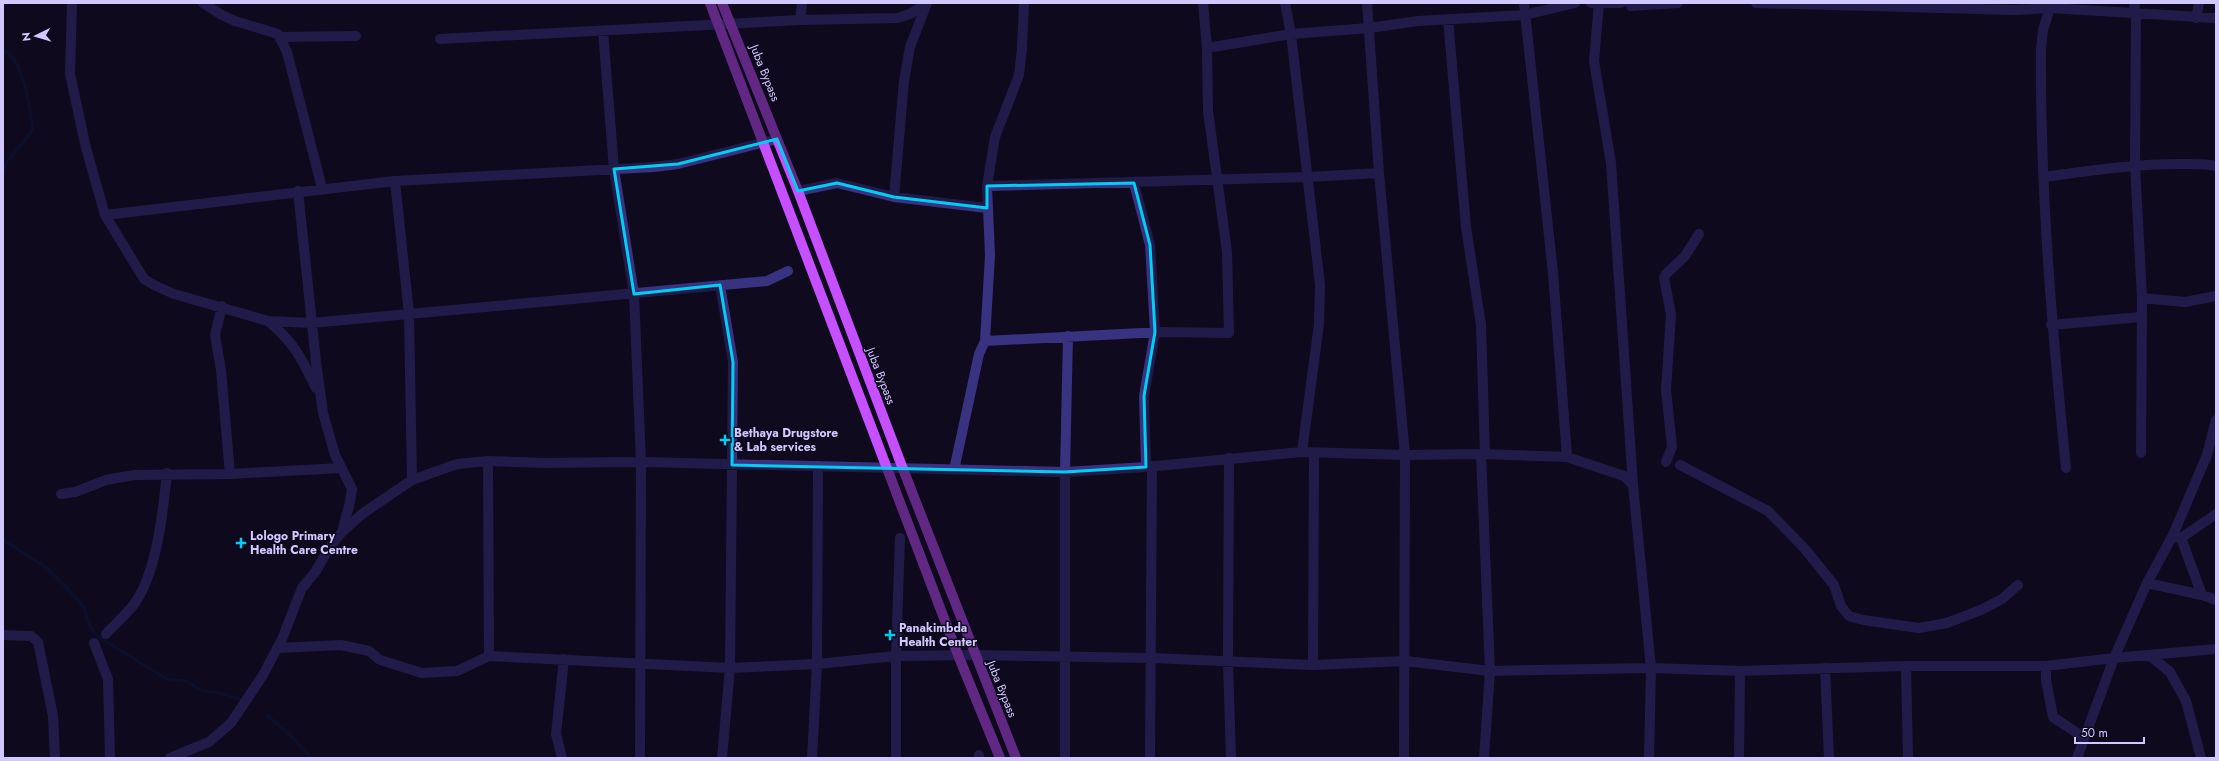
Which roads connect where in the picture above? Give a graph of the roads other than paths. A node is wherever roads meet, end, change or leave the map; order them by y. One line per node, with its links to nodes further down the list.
1 (72, 3): 57 (street)
2 (203, 3): 37 (street)
3 (710, 3): 32 (main road)
4 (722, 3): 31 (main road, Juba Bypass)
5 (802, 3): 30 (street)
6 (926, 3): 30 (street); 55 (street)
7 (1024, 3): 51 (street)
8 (1203, 3): 39 (street)
9 (1285, 3): 35 (street)
10 (1367, 3): 33 (street)
11 (1524, 3): 25 (street)
12 (1576, 3): 25 (street)
13 (1591, 3): 14 (street)
14 (1599, 3): 15 (street); 99 (street)
15 (1621, 3)
16 (1630, 3): 17 (street)
17 (1678, 3)
18 (1756, 3): 21 (street)
19 (2134, 3): 26 (street)
20 (2199, 3): 27 (street)
21 (1773, 4): 22 (street)
22 (1871, 4): 23 (street)
23 (1958, 5): 24 (street)
24 (2050, 8): 26 (street); 46 (street)
25 (1525, 14): 29 (street); 80 (street)
26 (2136, 15): 27 (street); 42 (street)
27 (2196, 18): 28 (street)
28 (2216, 18)
29 (1448, 19): 33 (street); 78 (street)
30 (800, 20): 31 (street)
31 (731, 23): 32 (street); 40 (main road, Juba Bypass)
32 (718, 24): 34 (street); 41 (main road)
33 (1369, 28): 35 (street); 45 (street)
34 (603, 31): 38 (street); 44 (street)
35 (1291, 34): 39 (street); 48 (street)
36 (356, 36): 37 (street)
37 (281, 37): 52 (street)
38 (440, 39)
39 (1207, 48): 47 (street)
40 (778, 139): 41 (street); 54 (main road, Juba Bypass)
41 (763, 143): 44 (street); 92 (main road)
42 (2135, 165): 43 (street); 46 (street); 63 (street)
43 (2216, 166)
44 (614, 169): 49 (street); 61 (street)
45 (1379, 173): 48 (street); 79 (street)
46 (2044, 177): 69 (street)
47 (1217, 178): 48 (street); 50 (street); 70 (street)
48 (1308, 178): 75 (street)
49 (395, 181): 52 (street); 65 (street)
50 (1134, 183): 51 (street); 70 (street)
51 (987, 186): 56 (street)
52 (322, 188): 53 (street)
53 (298, 191): 57 (street); 68 (street)
54 (798, 191): 55 (street); 93 (main road, Juba Bypass)
55 (894, 197): 56 (street)
56 (987, 208): 72 (street)
57 (105, 215): 64 (street)
58 (1698, 234): 85 (street)
59 (788, 271): 60 (street)
60 (720, 285): 61 (street); 86 (street)
61 (634, 294): 65 (street); 84 (street)
62 (2216, 296): 63 (street)
63 (2142, 298): 66 (street)
64 (222, 306): 67 (street); 97 (street)
65 (409, 314): 68 (street); 98 (street)
66 (2141, 318): 69 (street); 77 (street)
67 (268, 320): 68 (street); 73 (street)
68 (311, 323): 73 (street)
69 (2051, 325): 91 (street)
70 (1155, 332): 71 (street); 89 (street)
71 (1068, 336): 72 (street); 95 (street)
72 (985, 341): 94 (street)
73 (321, 397): 90 (street)
74 (2216, 420): 81 (street)
75 (1302, 452): 76 (street); 82 (street)
76 (1314, 452): 79 (street); 127 (street)
77 (2141, 453)
78 (1483, 454): 79 (street); 80 (street); 133 (street)
79 (1405, 455): 123 (street)
80 (1567, 457): 99 (street)
81 (2211, 457): 103 (street)
82 (1229, 458): 89 (street); 124 (street)
83 (488, 462): 84 (street); 98 (street); 117 (street)
84 (641, 462): 86 (street); 125 (street)
85 (1666, 462)
86 (732, 465): 88 (street); 130 (street)
87 (1680, 465): 106 (street)
88 (818, 466): 92 (street); 126 (street)
89 (1149, 466): 95 (street); 120 (street)
90 (341, 468): 97 (street); 102 (street)
91 (2066, 468)
92 (886, 469): 93 (street); 114 (main road)
93 (903, 469): 94 (street); 115 (main road, Juba Bypass)
94 (954, 470): 95 (street)
95 (1065, 472): 119 (street)
96 (167, 474): 97 (street); 100 (street); 109 (street)
97 (230, 474)
98 (412, 480): 102 (street)
99 (1633, 485): 131 (street)
100 (61, 494)
101 (2216, 514): 103 (street)
102 (342, 532): 112 (street)
103 (2177, 537): 105 (street); 107 (street)
104 (900, 538): 118 (street)
105 (2147, 583): 107 (street); 121 (street)
106 (2018, 585)
107 (2202, 595): 108 (street)
108 (2216, 600)
109 (106, 634)
110 (3, 635): 136 (street)
111 (94, 643): 137 (street)
112 (277, 648): 117 (street); 138 (street)
113 (2216, 648): 116 (street)
114 (958, 655): 115 (street); 118 (street); 144 (main road)
115 (974, 655): 119 (street); 145 (main road, Juba Bypass)
116 (2149, 655): 121 (street); 156 (street)
117 (489, 656): 122 (street)
118 (896, 656): 126 (street); 143 (street)
119 (1065, 657): 120 (street); 146 (street)
120 (1152, 658): 124 (street); 147 (street)
121 (2114, 658): 129 (street); 135 (street)
122 (564, 659): 125 (street); 139 (street)
123 (1405, 661): 127 (street); 133 (street); 149 (street)
124 (1228, 662): 127 (street); 148 (street)
125 (640, 663): 130 (street); 140 (street)
126 (816, 664): 130 (street); 142 (street)
127 (1313, 665)
128 (1906, 666): 129 (street); 132 (street); 154 (street)
129 (2046, 666): 135 (street)
130 (730, 668): 141 (street)
131 (1651, 668): 133 (street); 134 (street); 151 (street)
132 (1825, 668): 134 (street); 153 (street)
133 (1490, 671): 150 (street)
134 (1740, 671): 152 (street)
135 (2083, 737): 155 (street)
136 (55, 758)
137 (110, 758)
138 (170, 758)
139 (562, 758)
140 (640, 758)
141 (722, 758)
142 (812, 758)
143 (896, 758)
144 (1000, 758)
145 (1016, 758)
146 (1065, 758)
147 (1150, 758)
148 (1231, 758)
149 (1404, 758)
150 (1484, 758)
151 (1649, 758)
152 (1739, 758)
153 (1829, 758)
154 (1908, 758)
155 (2078, 758)
156 (2201, 758)

